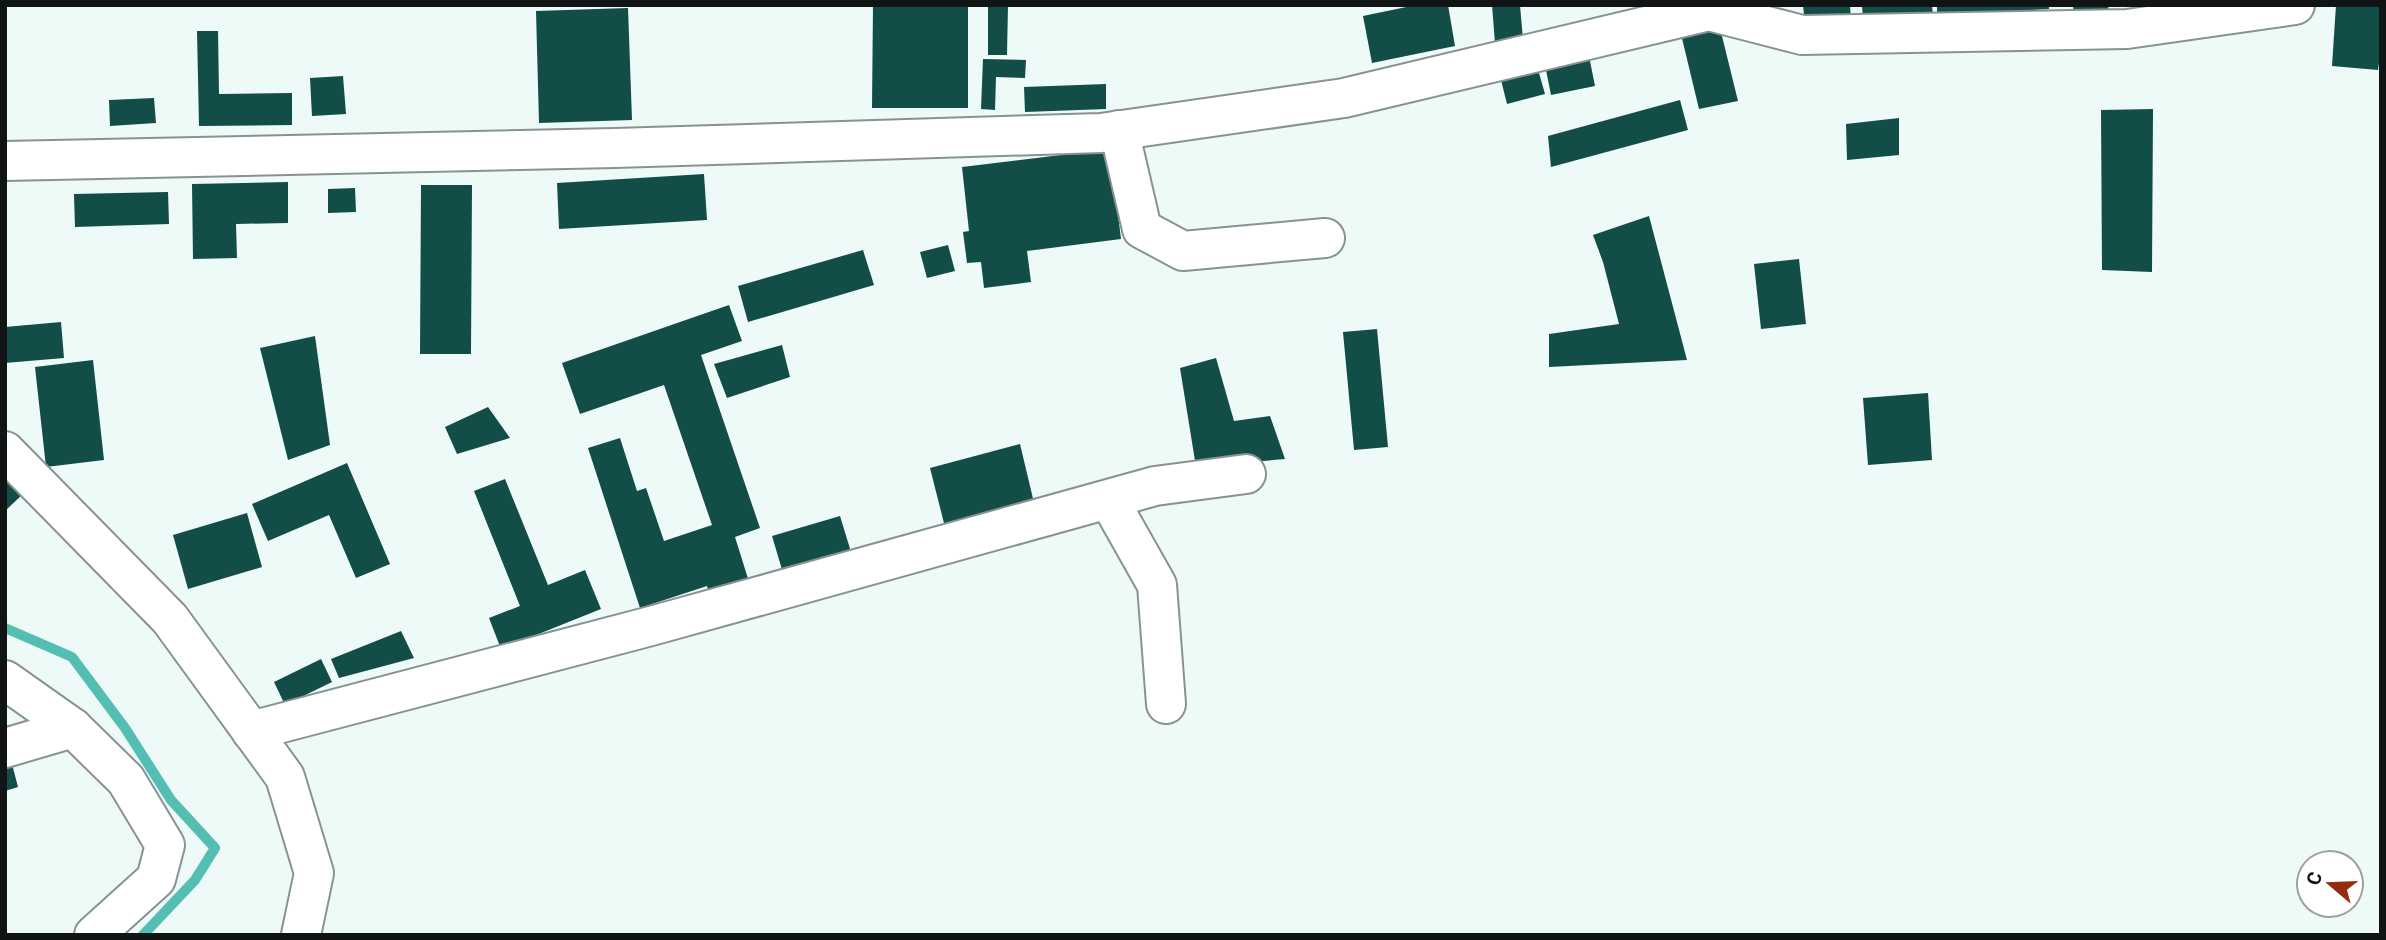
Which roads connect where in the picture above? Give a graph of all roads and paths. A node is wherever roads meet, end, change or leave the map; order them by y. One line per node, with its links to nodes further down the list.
1 (2295, 5): 2 (street)
2 (1119, 130): 3 (street); 4 (street)
3 (5, 161)
4 (1325, 239)
5 (5, 451): 11 (street)
6 (1246, 474): 7 (street)
7 (1109, 500): 9 (street); 11 (street)
8 (5, 680): 10 (street)
9 (1166, 704)
10 (73, 729): 12 (street); 13 (street)
11 (251, 731): 14 (street)
12 (5, 748)
13 (94, 935)
14 (301, 935)

